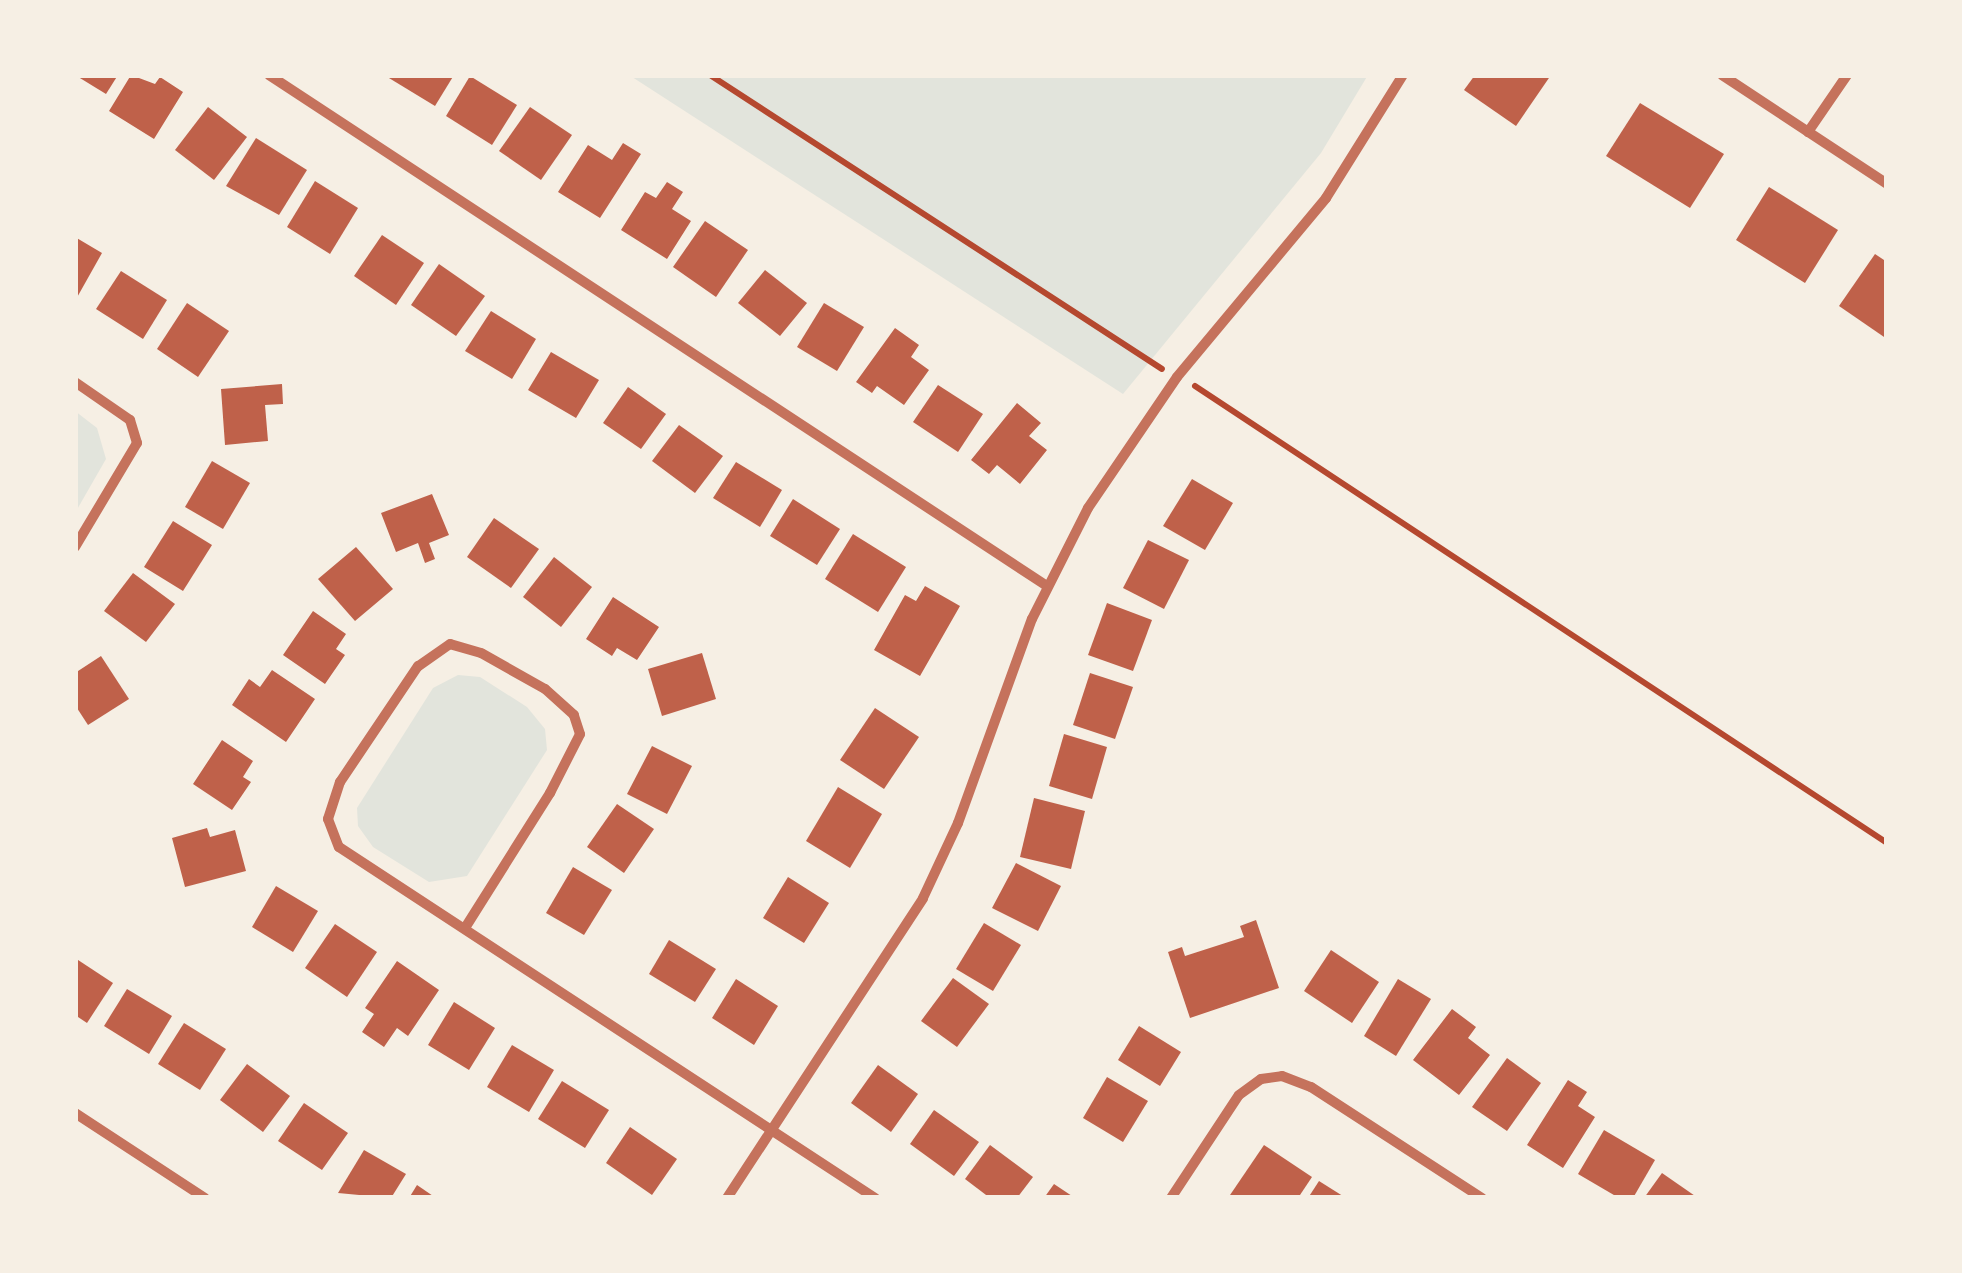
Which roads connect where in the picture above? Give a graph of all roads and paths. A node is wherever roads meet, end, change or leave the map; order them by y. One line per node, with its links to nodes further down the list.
1 (268, 75): 12 (street)
2 (710, 75): 8 (path)
3 (1404, 75): 12 (street)
4 (1722, 75): 6 (street)
5 (1847, 75): 6 (street)
6 (1808, 132): 7 (street)
7 (1887, 184)
8 (1152, 364)
9 (75, 382): 11 (street)
10 (1202, 390): 13 (path)
11 (75, 547)
12 (1047, 586): 16 (street)
13 (1887, 843)
14 (465, 928): 14 (street); 16 (street)
15 (75, 1112): 17 (street)
16 (771, 1130): 18 (street); 19 (street)
17 (205, 1198)
18 (727, 1198)
19 (875, 1198)
20 (1171, 1198): 21 (street)
21 (1482, 1198)

